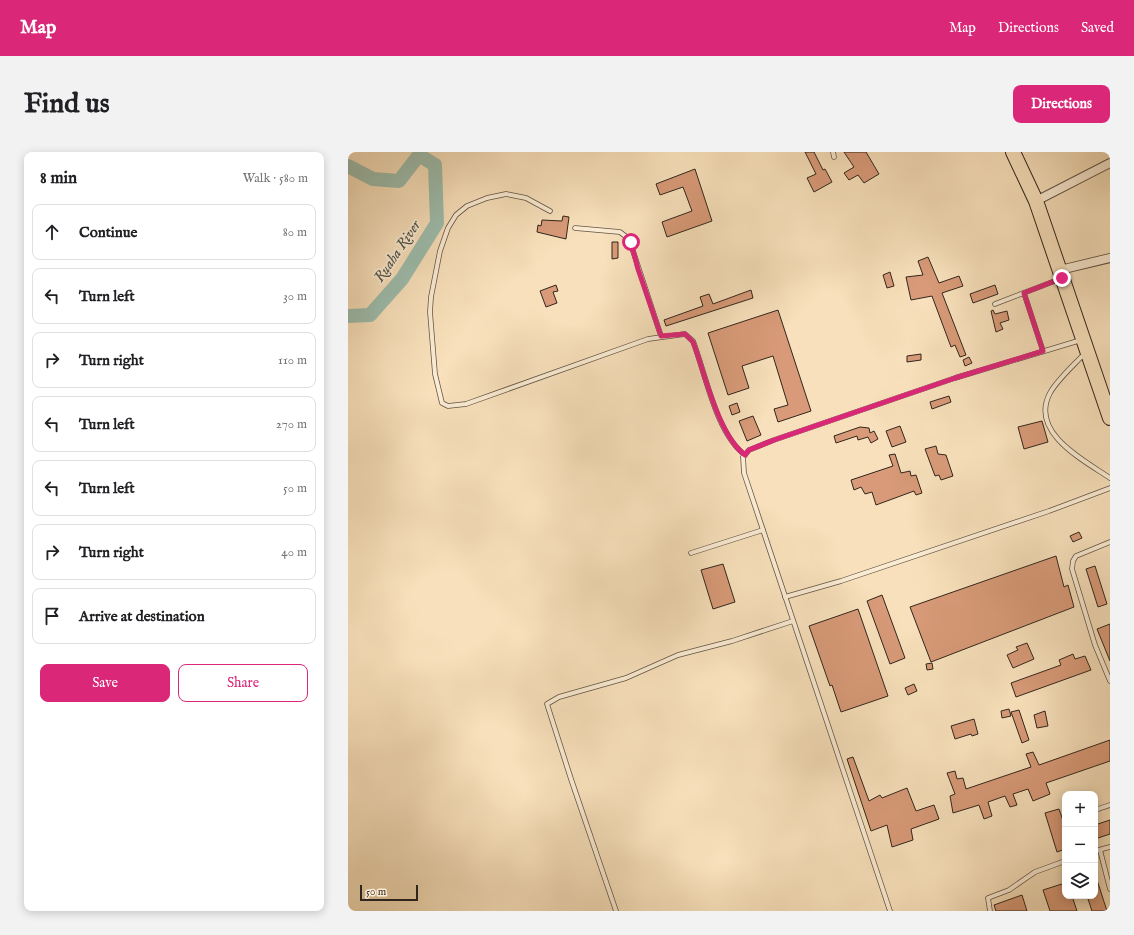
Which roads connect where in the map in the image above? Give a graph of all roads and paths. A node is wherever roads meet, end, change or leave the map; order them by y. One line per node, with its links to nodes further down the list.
1 (1013, 152): 3 (highway)
2 (1110, 163): 3 (street)
3 (1036, 201): 7 (highway)
4 (550, 211): 10 (lane)
5 (575, 228): 10 (lane)
6 (1110, 258): 7 (street)
7 (1061, 274): 8 (lane); 11 (highway)
8 (1024, 293): 9 (lane); 12 (lane)
9 (994, 304)
10 (661, 336): 14 (lane)
11 (1085, 345): 12 (lane); 13 (highway); 15 (lane)
12 (1043, 351): 14 (lane)
13 (1110, 418)
14 (745, 455): 17 (lane)
15 (1110, 478)
16 (1110, 488): 20 (lane)
17 (763, 530): 19 (lane); 20 (lane)
18 (1110, 542): 22 (lane)
19 (691, 553)
20 (785, 597): 21 (lane)
21 (793, 621): 30 (lane); 31 (lane)
22 (1110, 681)
23 (1110, 805): 24 (lane)
24 (1098, 809)
25 (1110, 847): 26 (lane)
26 (1098, 851)
27 (1098, 854): 29 (lane)
28 (1062, 861): 32 (lane)
29 (1110, 889)
30 (616, 911)
31 (890, 911)
32 (990, 911)

